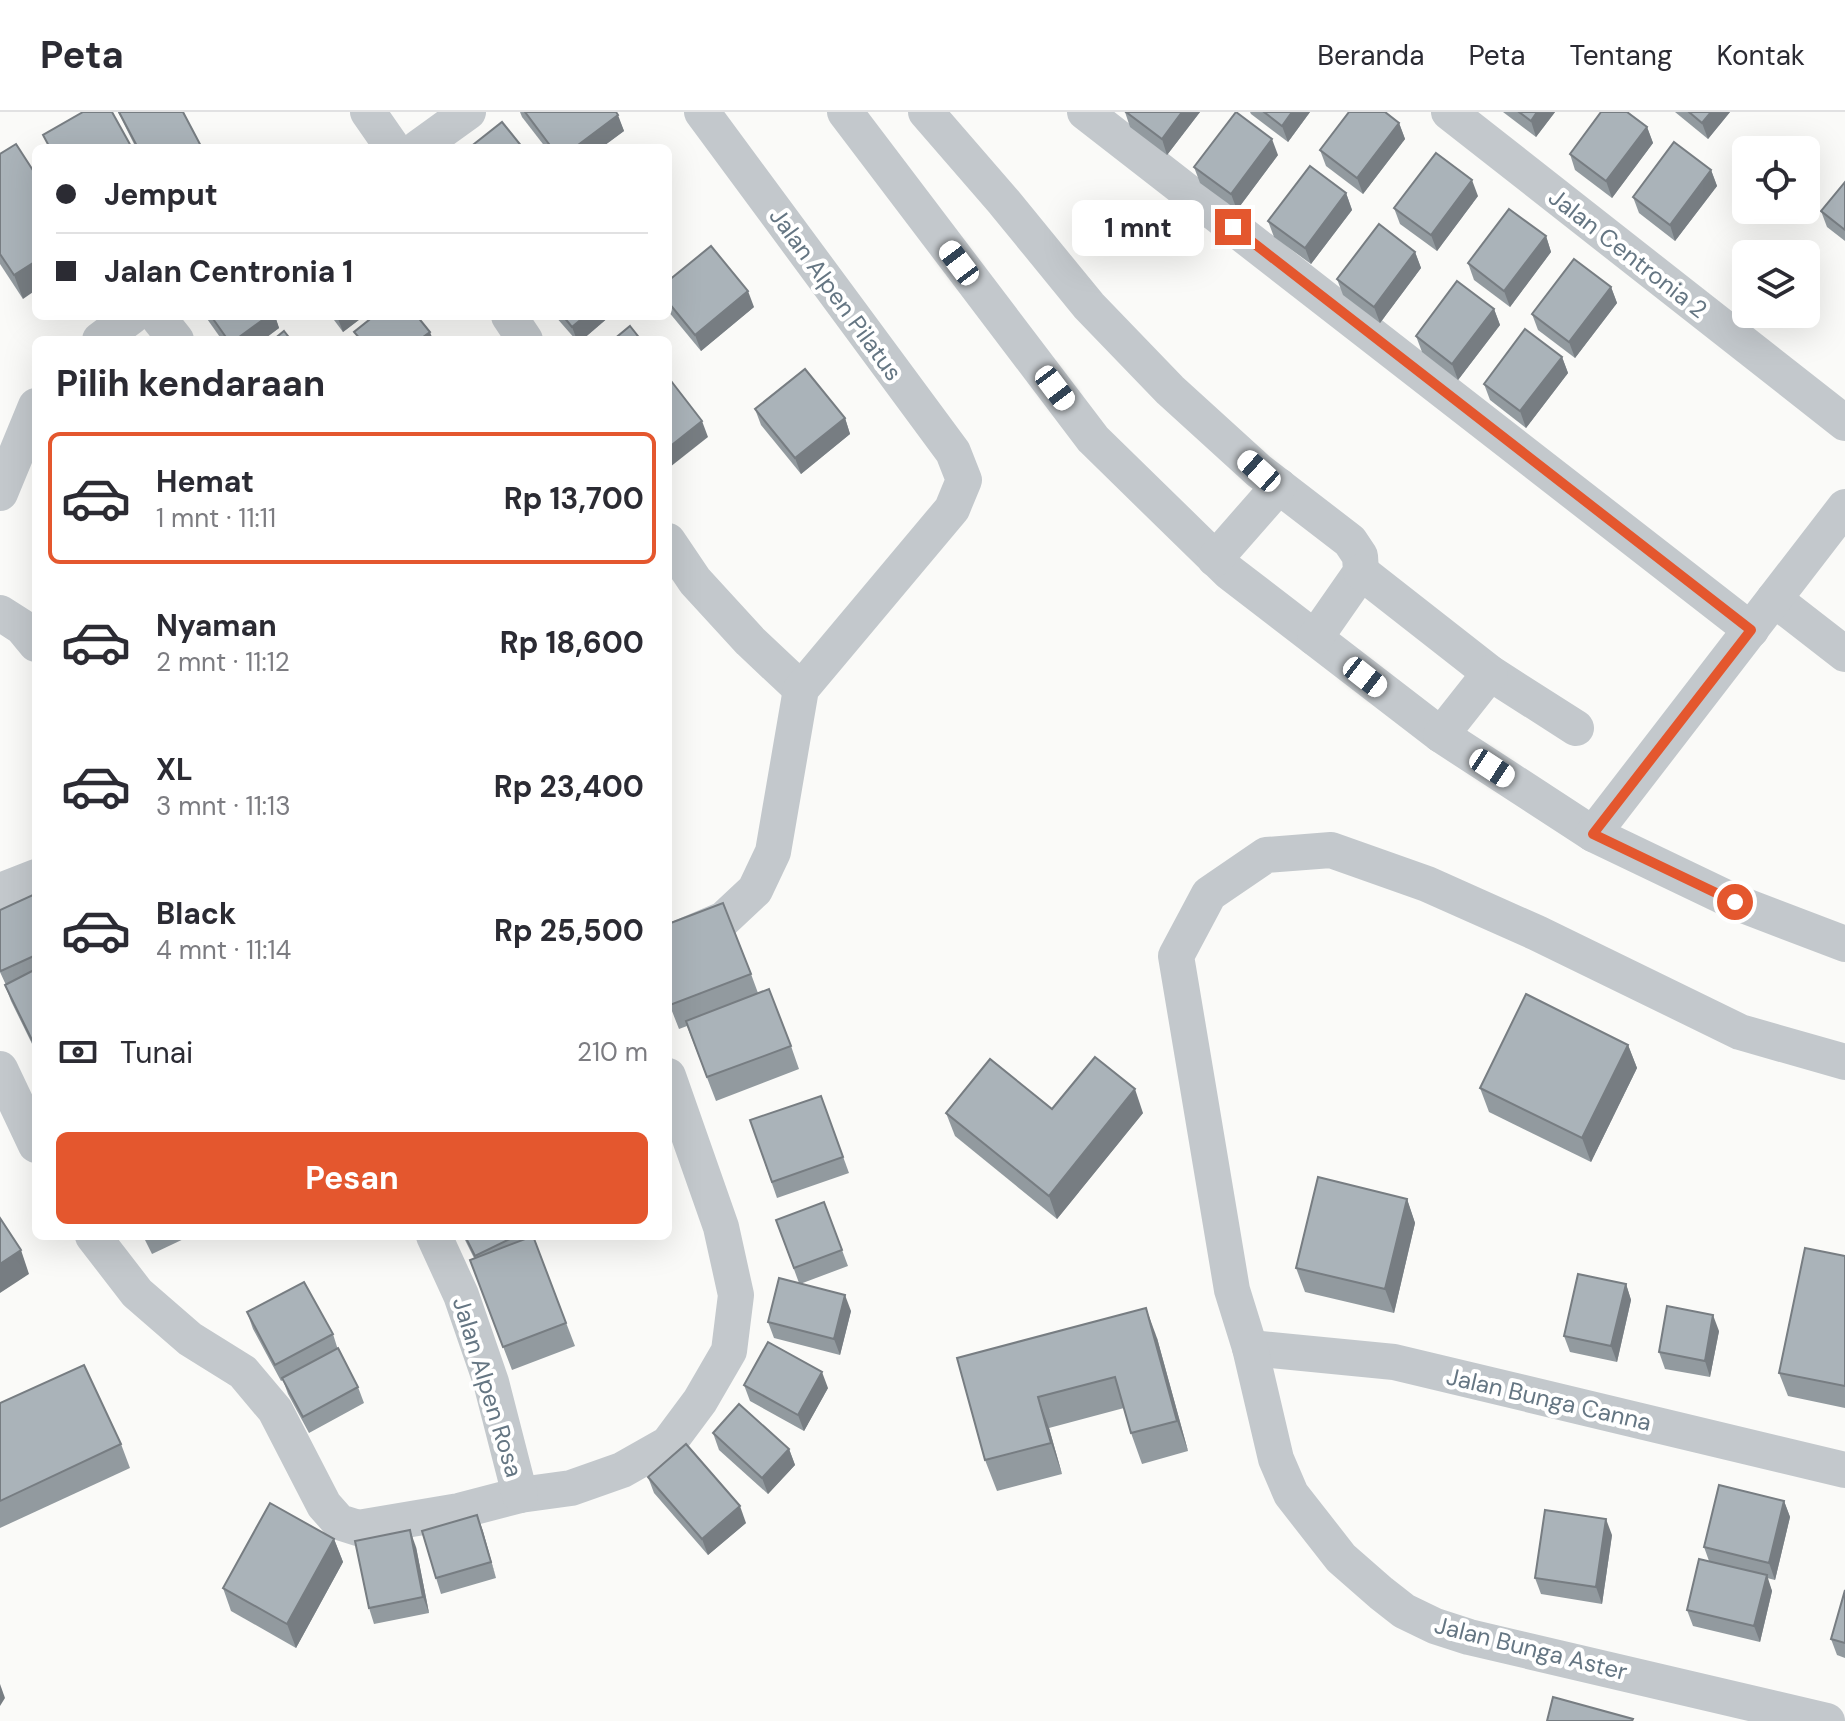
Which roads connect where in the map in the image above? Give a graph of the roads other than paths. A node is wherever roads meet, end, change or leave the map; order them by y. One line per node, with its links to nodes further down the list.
1 (368, 112): 8 (street)
2 (468, 112): 9 (street)
3 (702, 112): 29 (street, Jalan Alpen Pilatus)
4 (845, 112): 20 (street)
5 (926, 112): 16 (street)
6 (1085, 112): 24 (street)
7 (1449, 112): 15 (street, Jalan Centronia 2)
8 (390, 144)
9 (424, 144)
10 (127, 320): 12 (street)
11 (160, 320): 13 (street)
12 (105, 336)
13 (173, 336)
14 (32, 416): 17 (street)
15 (1845, 423)
16 (1279, 486): 20 (street); 21 (street)
17 (0, 493)
18 (1845, 507): 22 (street)
19 (672, 547): 29 (street)
20 (1215, 559): 25 (street)
21 (1361, 572): 25 (street); 28 (street)
22 (1774, 599): 24 (street); 27 (street)
23 (0, 613): 26 (street)
24 (1751, 630): 32 (street)
25 (1315, 638): 31 (street)
26 (32, 639)
27 (1845, 654)
28 (1490, 673): 30 (street); 31 (street)
29 (801, 689): 35 (street)
30 (1576, 728)
31 (1441, 735): 32 (street)
32 (1593, 834): 36 (street)
33 (32, 879): 34 (street)
34 (0, 891)
35 (672, 941)
36 (1845, 944)
37 (1845, 1062): 43 (street, Jalan Bunga Aster)
38 (0, 1069): 40 (street)
39 (672, 1087): 45 (street)
40 (32, 1137)
41 (96, 1240): 45 (street)
42 (436, 1240): 45 (street, Jalan Alpen Rosa)
43 (1250, 1348): 44 (street, Jalan Bunga Canna); 46 (street, Jalan Bunga Aster)
44 (1845, 1470)
45 (520, 1495)
46 (1827, 1721)

